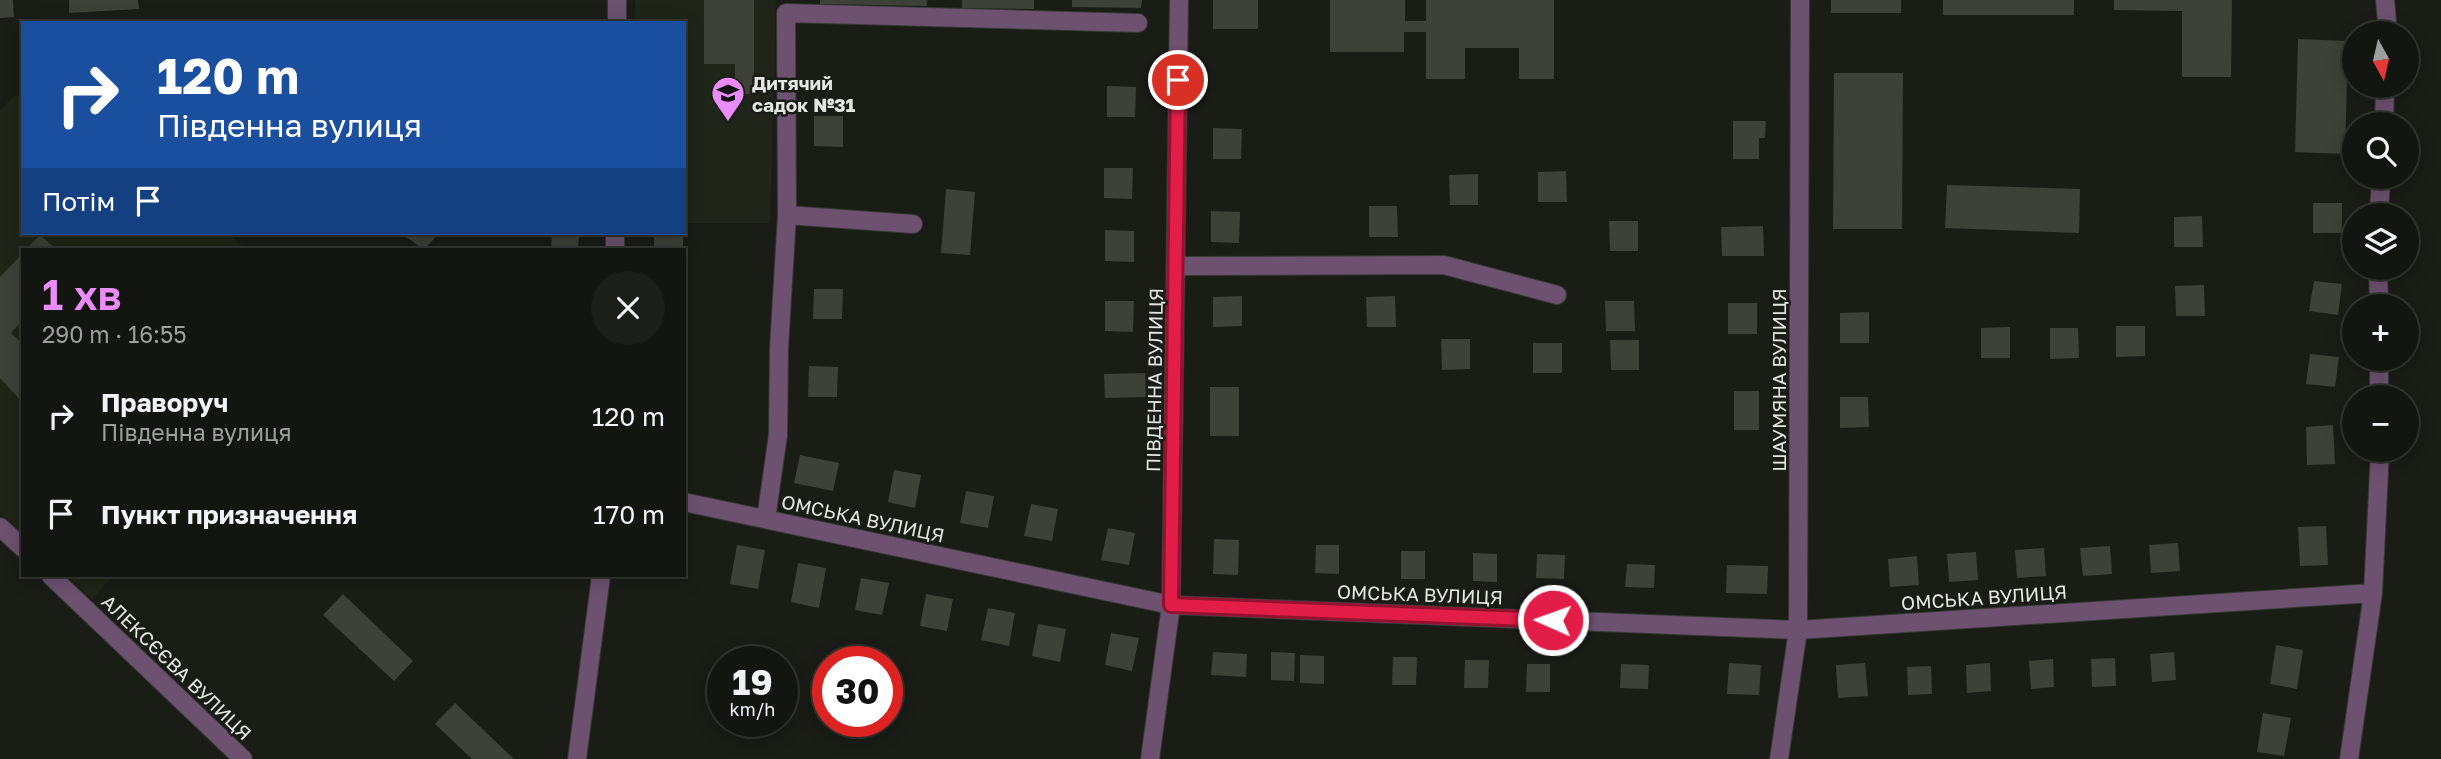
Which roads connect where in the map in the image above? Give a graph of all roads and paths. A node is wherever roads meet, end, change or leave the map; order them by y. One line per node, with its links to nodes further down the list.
1 (617, 0): 5 (street)
2 (1179, 0): 10 (street, ПІВДЕННА ВУЛИЦЯ)
3 (1800, 0): 21 (street, ШАУМЯНА ВУЛИЦЯ)
4 (2385, 0): 6 (street)
5 (617, 21)
6 (2387, 21)
7 (1138, 23): 8 (street)
8 (787, 215): 9 (street); 14 (street)
9 (913, 225)
10 (1178, 266): 11 (street); 20 (street, ПІВДЕННА ВУЛИЦЯ)
11 (1557, 295)
12 (2379, 462): 19 (street)
13 (686, 502): 14 (street, ОМСЬКА ВУЛИЦЯ)
14 (766, 519): 20 (street, ОМСЬКА ВУЛИЦЯ)
15 (0, 527): 16 (street)
16 (21, 546)
17 (52, 577): 22 (street, АЛЕКСЄЄВА ВУЛИЦЯ)
18 (601, 577): 23 (street)
19 (2373, 593): 21 (street, ОМСЬКА ВУЛИЦЯ); 26 (street)
20 (1171, 605): 21 (street, ОМСЬКА ВУЛИЦЯ); 24 (street, ПІВДЕННА ВУЛИЦЯ)
21 (1798, 630): 25 (street, ШАУМЯНА ВУЛИЦЯ)
22 (243, 759)
23 (577, 759)
24 (1150, 759)
25 (1780, 759)
26 (2349, 759)

